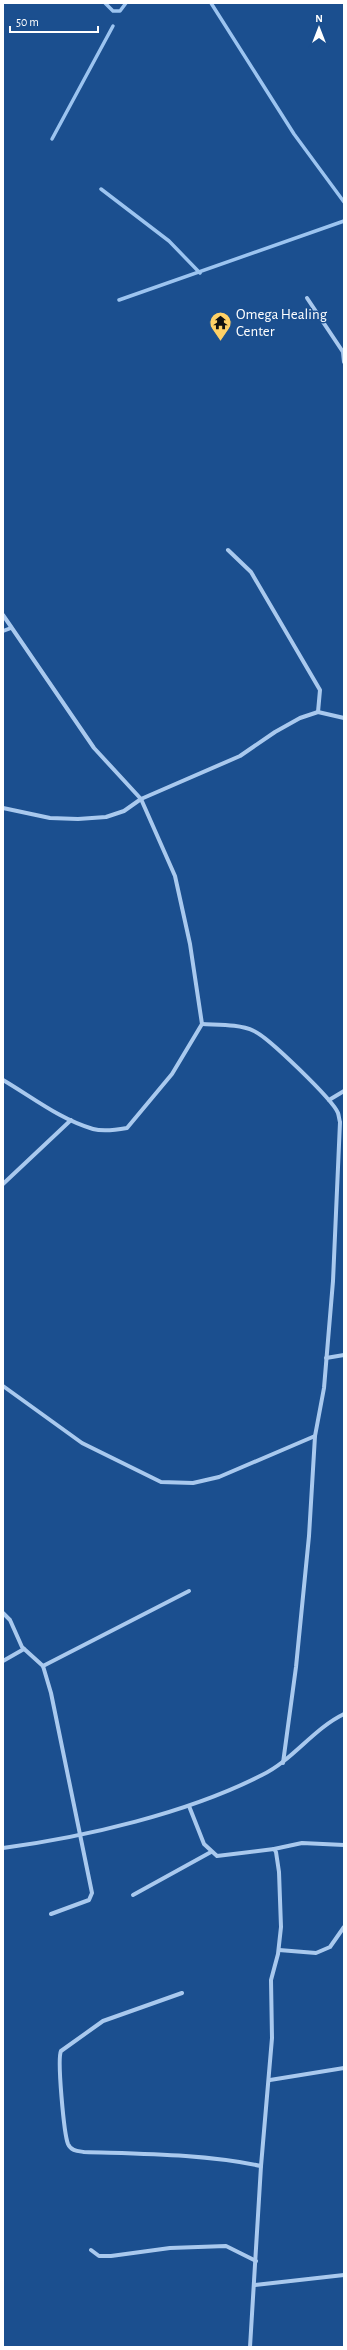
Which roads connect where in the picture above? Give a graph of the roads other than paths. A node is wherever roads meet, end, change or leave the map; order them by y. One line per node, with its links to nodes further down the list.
1 (307, 298): 2 (street)
2 (344, 362)
3 (228, 550): 7 (street)
4 (3, 615): 5 (street)
5 (11, 628): 6 (street); 9 (street)
6 (3, 631)
7 (318, 712): 8 (street); 9 (street)
8 (344, 718)
9 (141, 799): 10 (street); 11 (street)
10 (3, 808)
11 (202, 1024): 14 (street); 15 (street)
12 (3, 1080): 15 (street)
13 (344, 1091): 14 (street)
14 (329, 1100): 18 (street)
15 (71, 1120): 16 (street)
16 (3, 1184)
17 (344, 1355): 18 (street)
18 (326, 1358): 20 (street)
19 (3, 1386): 20 (street)
20 (315, 1436): 27 (street)
21 (189, 1591): 25 (street)
22 (3, 1613): 23 (street)
23 (24, 1649): 24 (street); 25 (street)
24 (3, 1661)
25 (43, 1666): 29 (street)
26 (344, 1714): 27 (street)
27 (283, 1763): 28 (street)
28 (189, 1806): 29 (street); 33 (street)
29 (79, 1835): 31 (street); 35 (street)
30 (344, 1845): 32 (street)
31 (3, 1848)
32 (274, 1849): 33 (street); 37 (street)
33 (211, 1852): 34 (street)
34 (133, 1895)
35 (51, 1914)
36 (344, 1927): 37 (street)
37 (278, 1950): 40 (street)
38 (182, 1993): 41 (street)
39 (344, 2068): 40 (street)
40 (270, 2080): 41 (street)
41 (261, 2166): 43 (street)
42 (91, 2250): 43 (street)
43 (256, 2262): 45 (street)
44 (344, 2275): 45 (street)
45 (255, 2285): 46 (street)
46 (250, 2347)

